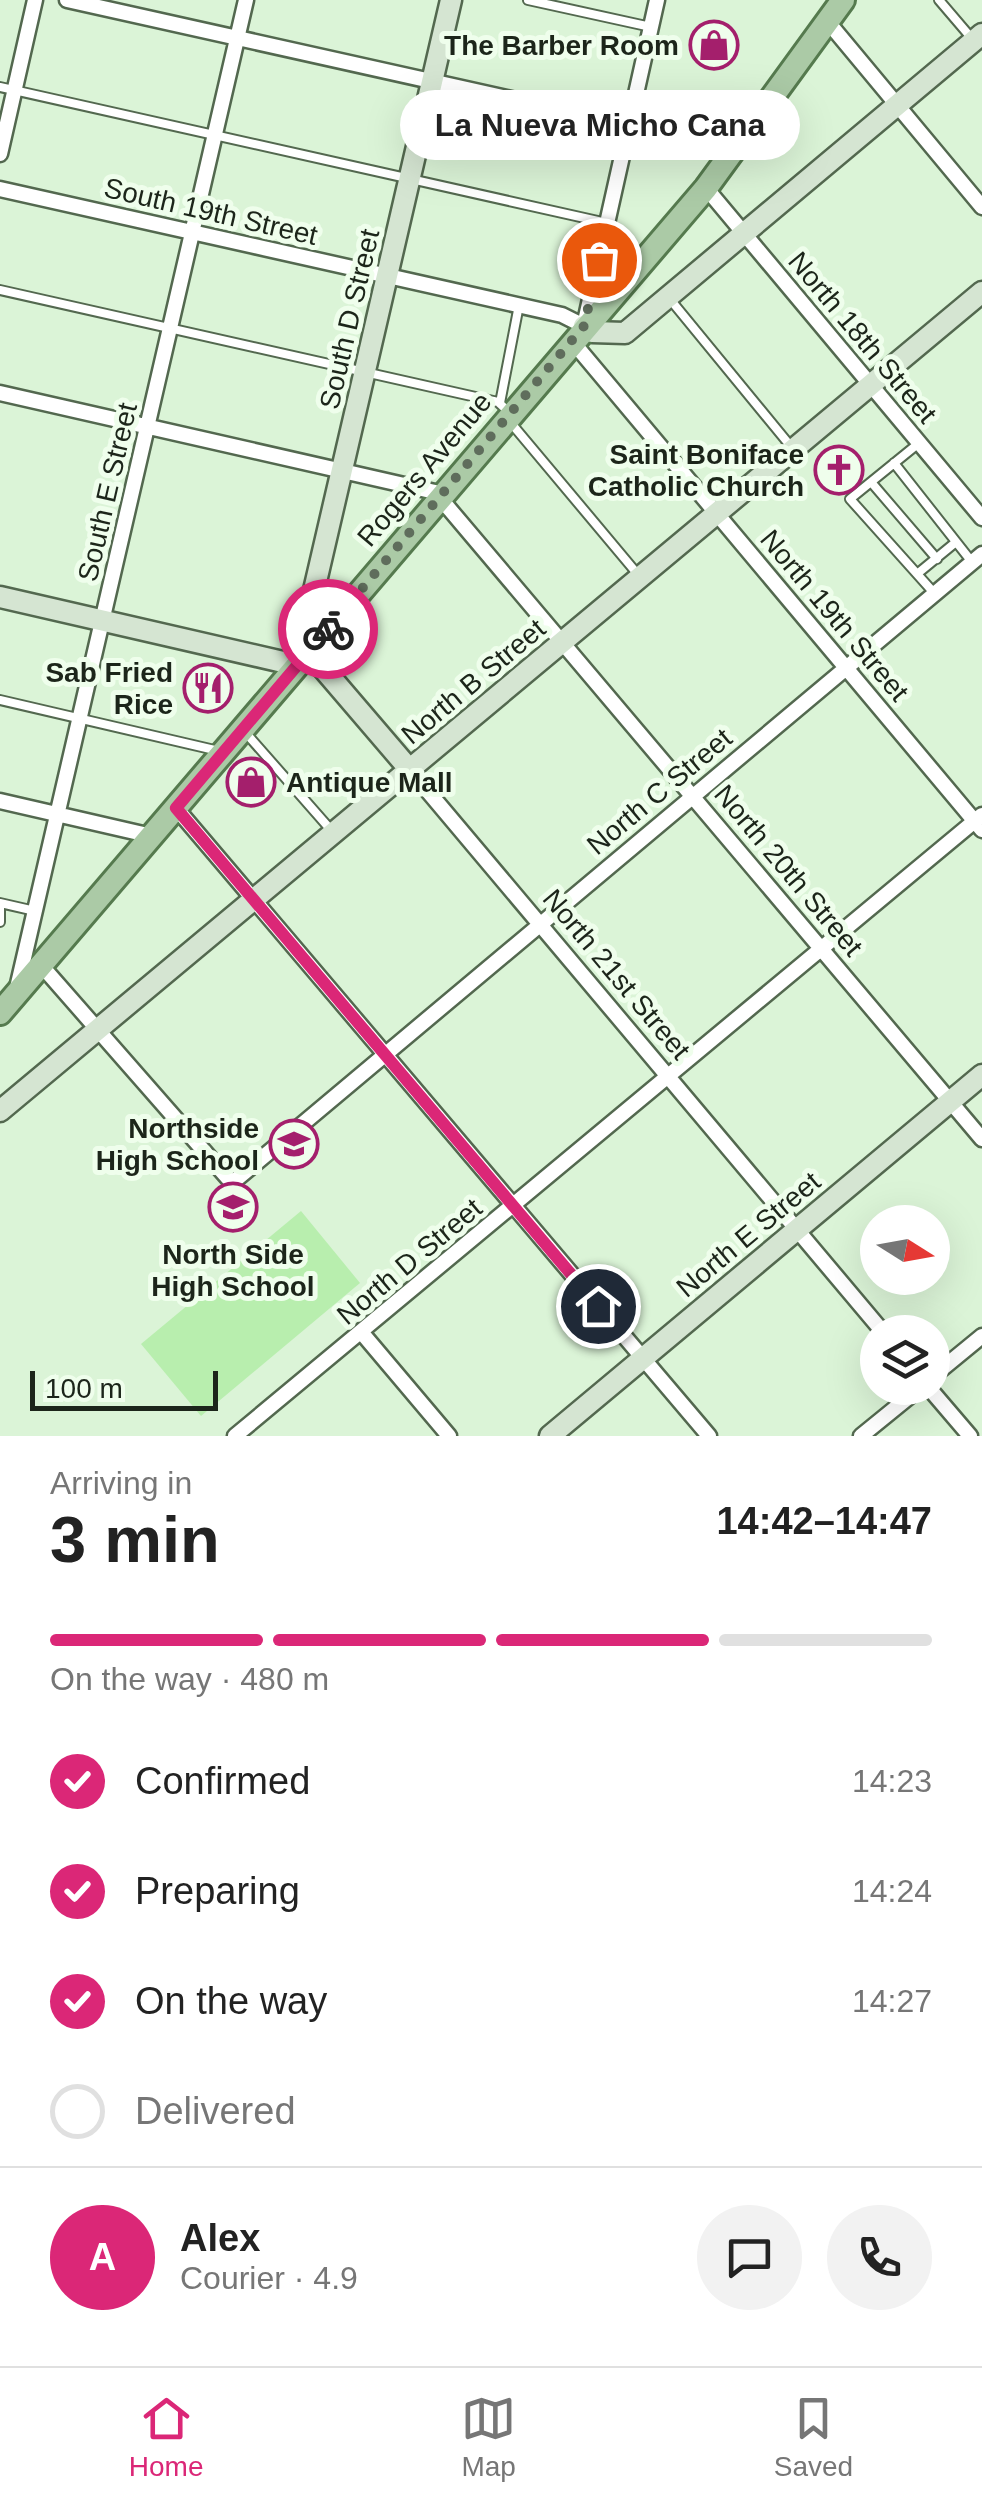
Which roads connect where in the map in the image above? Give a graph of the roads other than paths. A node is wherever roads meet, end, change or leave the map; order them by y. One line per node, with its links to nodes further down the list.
1 (35, 0): 14 (street)
2 (67, 0): 11 (street)
3 (246, 0): 11 (street, South E Street)
4 (452, 0): 13 (street, South D Street)
5 (528, 0): 10 (lane)
6 (656, 0): 10 (street)
7 (843, 0): 9 (main road, Rogers Avenue)
8 (939, 0): 12 (lane)
9 (828, 22): 15 (street); 18 (main road, Rogers Avenue)
10 (651, 27): 16 (street)
11 (238, 38): 13 (street); 17 (street, South E Street)
12 (978, 38): 15 (street)
13 (433, 82): 16 (street); 20 (street, South D Street)
14 (7, 89): 17 (lane); 19 (street)
15 (897, 105): 23 (street); 26 (street)
16 (629, 125): 18 (street); 24 (street)
17 (215, 136): 20 (lane); 25 (street, South E Street)
18 (736, 149): 21 (main road, Rogers Avenue)
19 (0, 154)
20 (410, 179): 24 (lane); 27 (street, South D Street)
21 (706, 188): 26 (street, North 18th Street); 33 (main road, Rogers Avenue)
22 (0, 189): 25 (street, South 19th Street)
23 (982, 206)
24 (607, 223): 33 (street)
25 (193, 232): 27 (street, South 19th Street); 32 (street, South E Street)
26 (744, 233): 30 (street); 35 (street, North 18th Street)
27 (388, 276): 31 (street, South 19th Street); 34 (street, South D Street)
28 (0, 290): 32 (lane)
29 (982, 292): 35 (street, North B Street)
30 (668, 296): 33 (street); 40 (lane)
31 (519, 305): 33 (street, South 19th Street); 37 (lane)
32 (171, 329): 34 (lane); 38 (street, South E Street)
33 (578, 334): 37 (main road, Rogers Avenue); 45 (street, North 19th Street)
34 (365, 372): 37 (lane); 42 (street, South D Street)
35 (870, 385): 39 (street, North 18th Street); 40 (street, North B Street)
36 (0, 393): 38 (street)
37 (506, 411): 44 (main road, Rogers Avenue); 51 (lane)
38 (148, 428): 42 (street); 54 (street, South E Street)
39 (919, 443): 41 (lane); 46 (street, North 18th Street)
40 (793, 449): 45 (street, North B Street)
41 (894, 463): 43 (lane); 47 (lane)
42 (342, 470): 44 (street); 56 (street, South D Street)
43 (871, 482): 48 (lane); 50 (lane)
44 (440, 497): 55 (street, North 20th Street); 56 (main road, Rogers Avenue)
45 (716, 513): 51 (street, North B Street); 57 (street, North 19th Street)
46 (982, 518)
47 (956, 542): 48 (lane); 49 (lane)
48 (937, 558): 50 (lane)
49 (977, 558): 52 (street, North C Street)
50 (917, 574): 52 (lane)
51 (640, 577): 55 (street, North B Street)
52 (935, 594): 57 (street, North C Street)
53 (0, 597): 54 (street)
54 (102, 620): 56 (street); 59 (street, South E Street)
55 (562, 642): 62 (street, North B Street); 63 (street, North 20th Street)
56 (303, 658): 60 (main road, Rogers Avenue); 62 (street, North 21st Street)
57 (846, 668): 63 (street, North C Street); 67 (street, North 19th Street)
58 (0, 700): 59 (lane)
59 (80, 719): 61 (lane); 66 (street, South E Street)
60 (242, 730): 61 (main road, Rogers Avenue); 68 (lane)
61 (224, 752): 65 (main road, Rogers Avenue)
62 (410, 770): 68 (street, North B Street); 74 (street, North 21st Street)
63 (693, 796): 74 (street, North C Street); 75 (street, North 20th Street)
64 (0, 800): 66 (street)
65 (176, 808): 69 (main road, Rogers Avenue); 70 (street)
66 (57, 815): 69 (street); 72 (street, South E Street)
67 (980, 822): 75 (street, North D Street)
68 (334, 834): 70 (street, North B Street)
69 (152, 836): 76 (main road, Rogers Avenue)
70 (256, 899): 78 (street, North B Street); 79 (street)
71 (0, 903): 72 (lane); 73 (lane)
72 (35, 911): 77 (street, South E Street)
73 (0, 922)
74 (539, 924): 79 (street, North C Street); 81 (street, North 21st Street)
75 (822, 949): 81 (street, North D Street); 82 (street, North 20th Street)
76 (41, 966): 77 (main road, Rogers Avenue); 78 (street)
77 (5, 1005)
78 (99, 1031): 79 (street, North C Street); 83 (street, North B Street)
79 (385, 1053): 85 (street)
80 (982, 1075): 82 (street, North E Street)
81 (668, 1077): 85 (street, North D Street); 86 (street, North 21st Street)
82 (950, 1101): 84 (street, North 20th Street); 86 (street, North E Street)
83 (0, 1112)
84 (982, 1139)
85 (515, 1205): 88 (street, North D Street); 90 (street)
86 (796, 1230): 87 (street, North 21st Street); 90 (street, North E Street)
87 (868, 1315)
88 (362, 1332): 94 (street, North D Street); 95 (street)
89 (982, 1336): 91 (street)
90 (643, 1358): 96 (street, North E Street); 97 (street)
91 (950, 1362)
92 (899, 1405): 98 (street)
93 (944, 1405): 99 (street)
94 (236, 1436)
95 (449, 1436)
96 (550, 1436)
97 (710, 1436)
98 (861, 1436)
99 (970, 1436)

